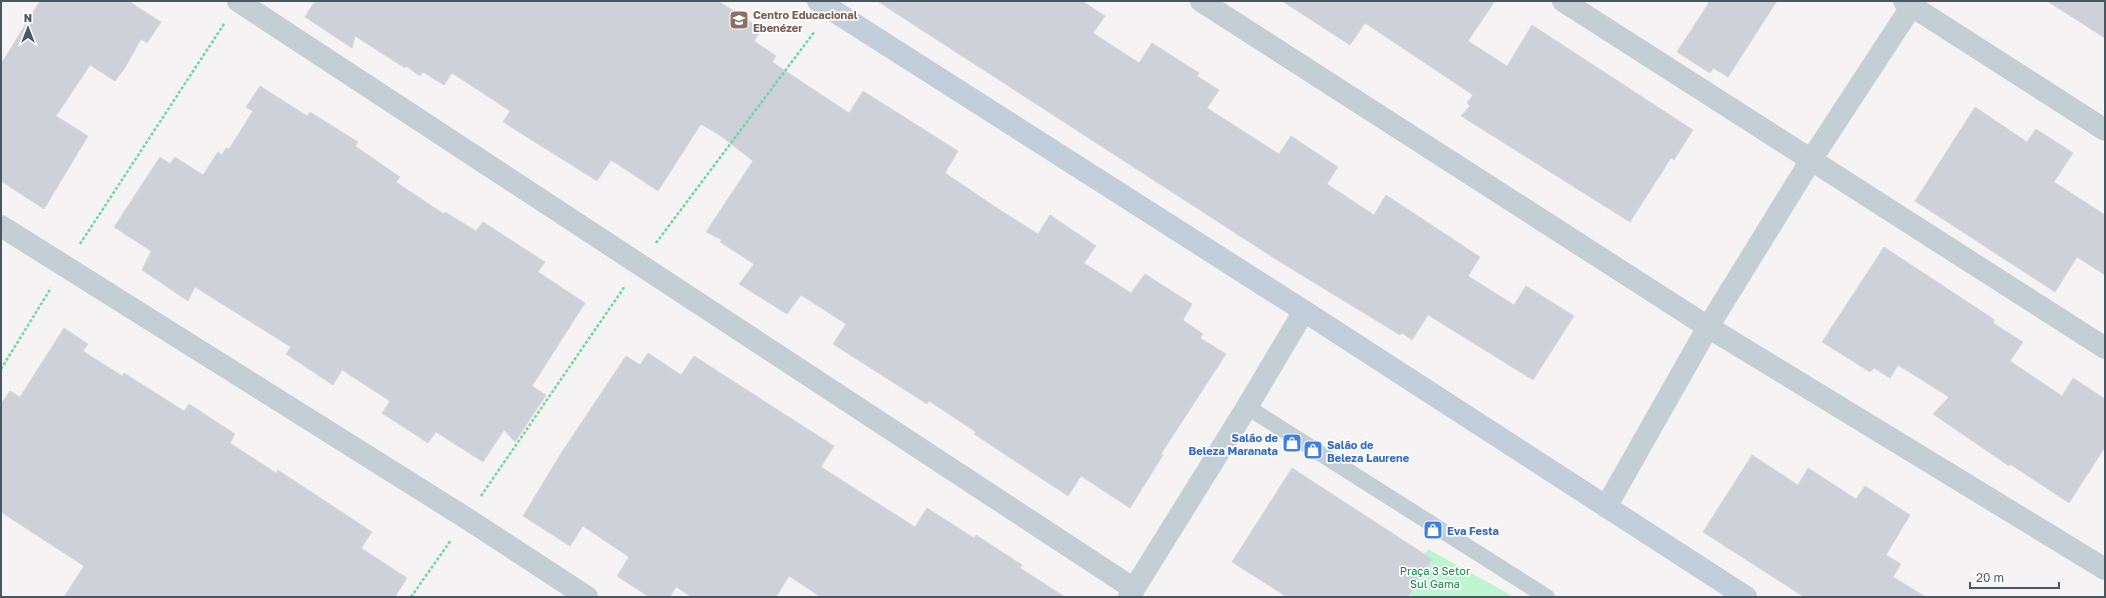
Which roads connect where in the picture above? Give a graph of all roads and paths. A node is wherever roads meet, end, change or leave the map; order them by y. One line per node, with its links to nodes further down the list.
1 (238, 1): 9 (street); 10 (path)
2 (1201, 1): 12 (street)
3 (1563, 1): 7 (street)
4 (1910, 3): 6 (street); 7 (street)
5 (825, 5): 9 (path); 11 (street)
6 (2105, 130)
7 (1811, 160): 12 (street); 13 (street)
8 (1, 226): 10 (street)
9 (640, 264): 17 (path); 19 (street)
10 (65, 266): 14 (path); 17 (street)
11 (1304, 311): 15 (street); 16 (street)
12 (1708, 327): 16 (street); 18 (street)
13 (2105, 348)
14 (1, 369)
15 (1247, 407): 19 (street); 22 (lane)
16 (1606, 507): 23 (street)
17 (466, 518): 20 (path); 21 (street)
18 (2105, 569)
19 (1132, 593)
20 (411, 597)
21 (587, 597)
22 (1547, 597)
23 (1746, 597)

